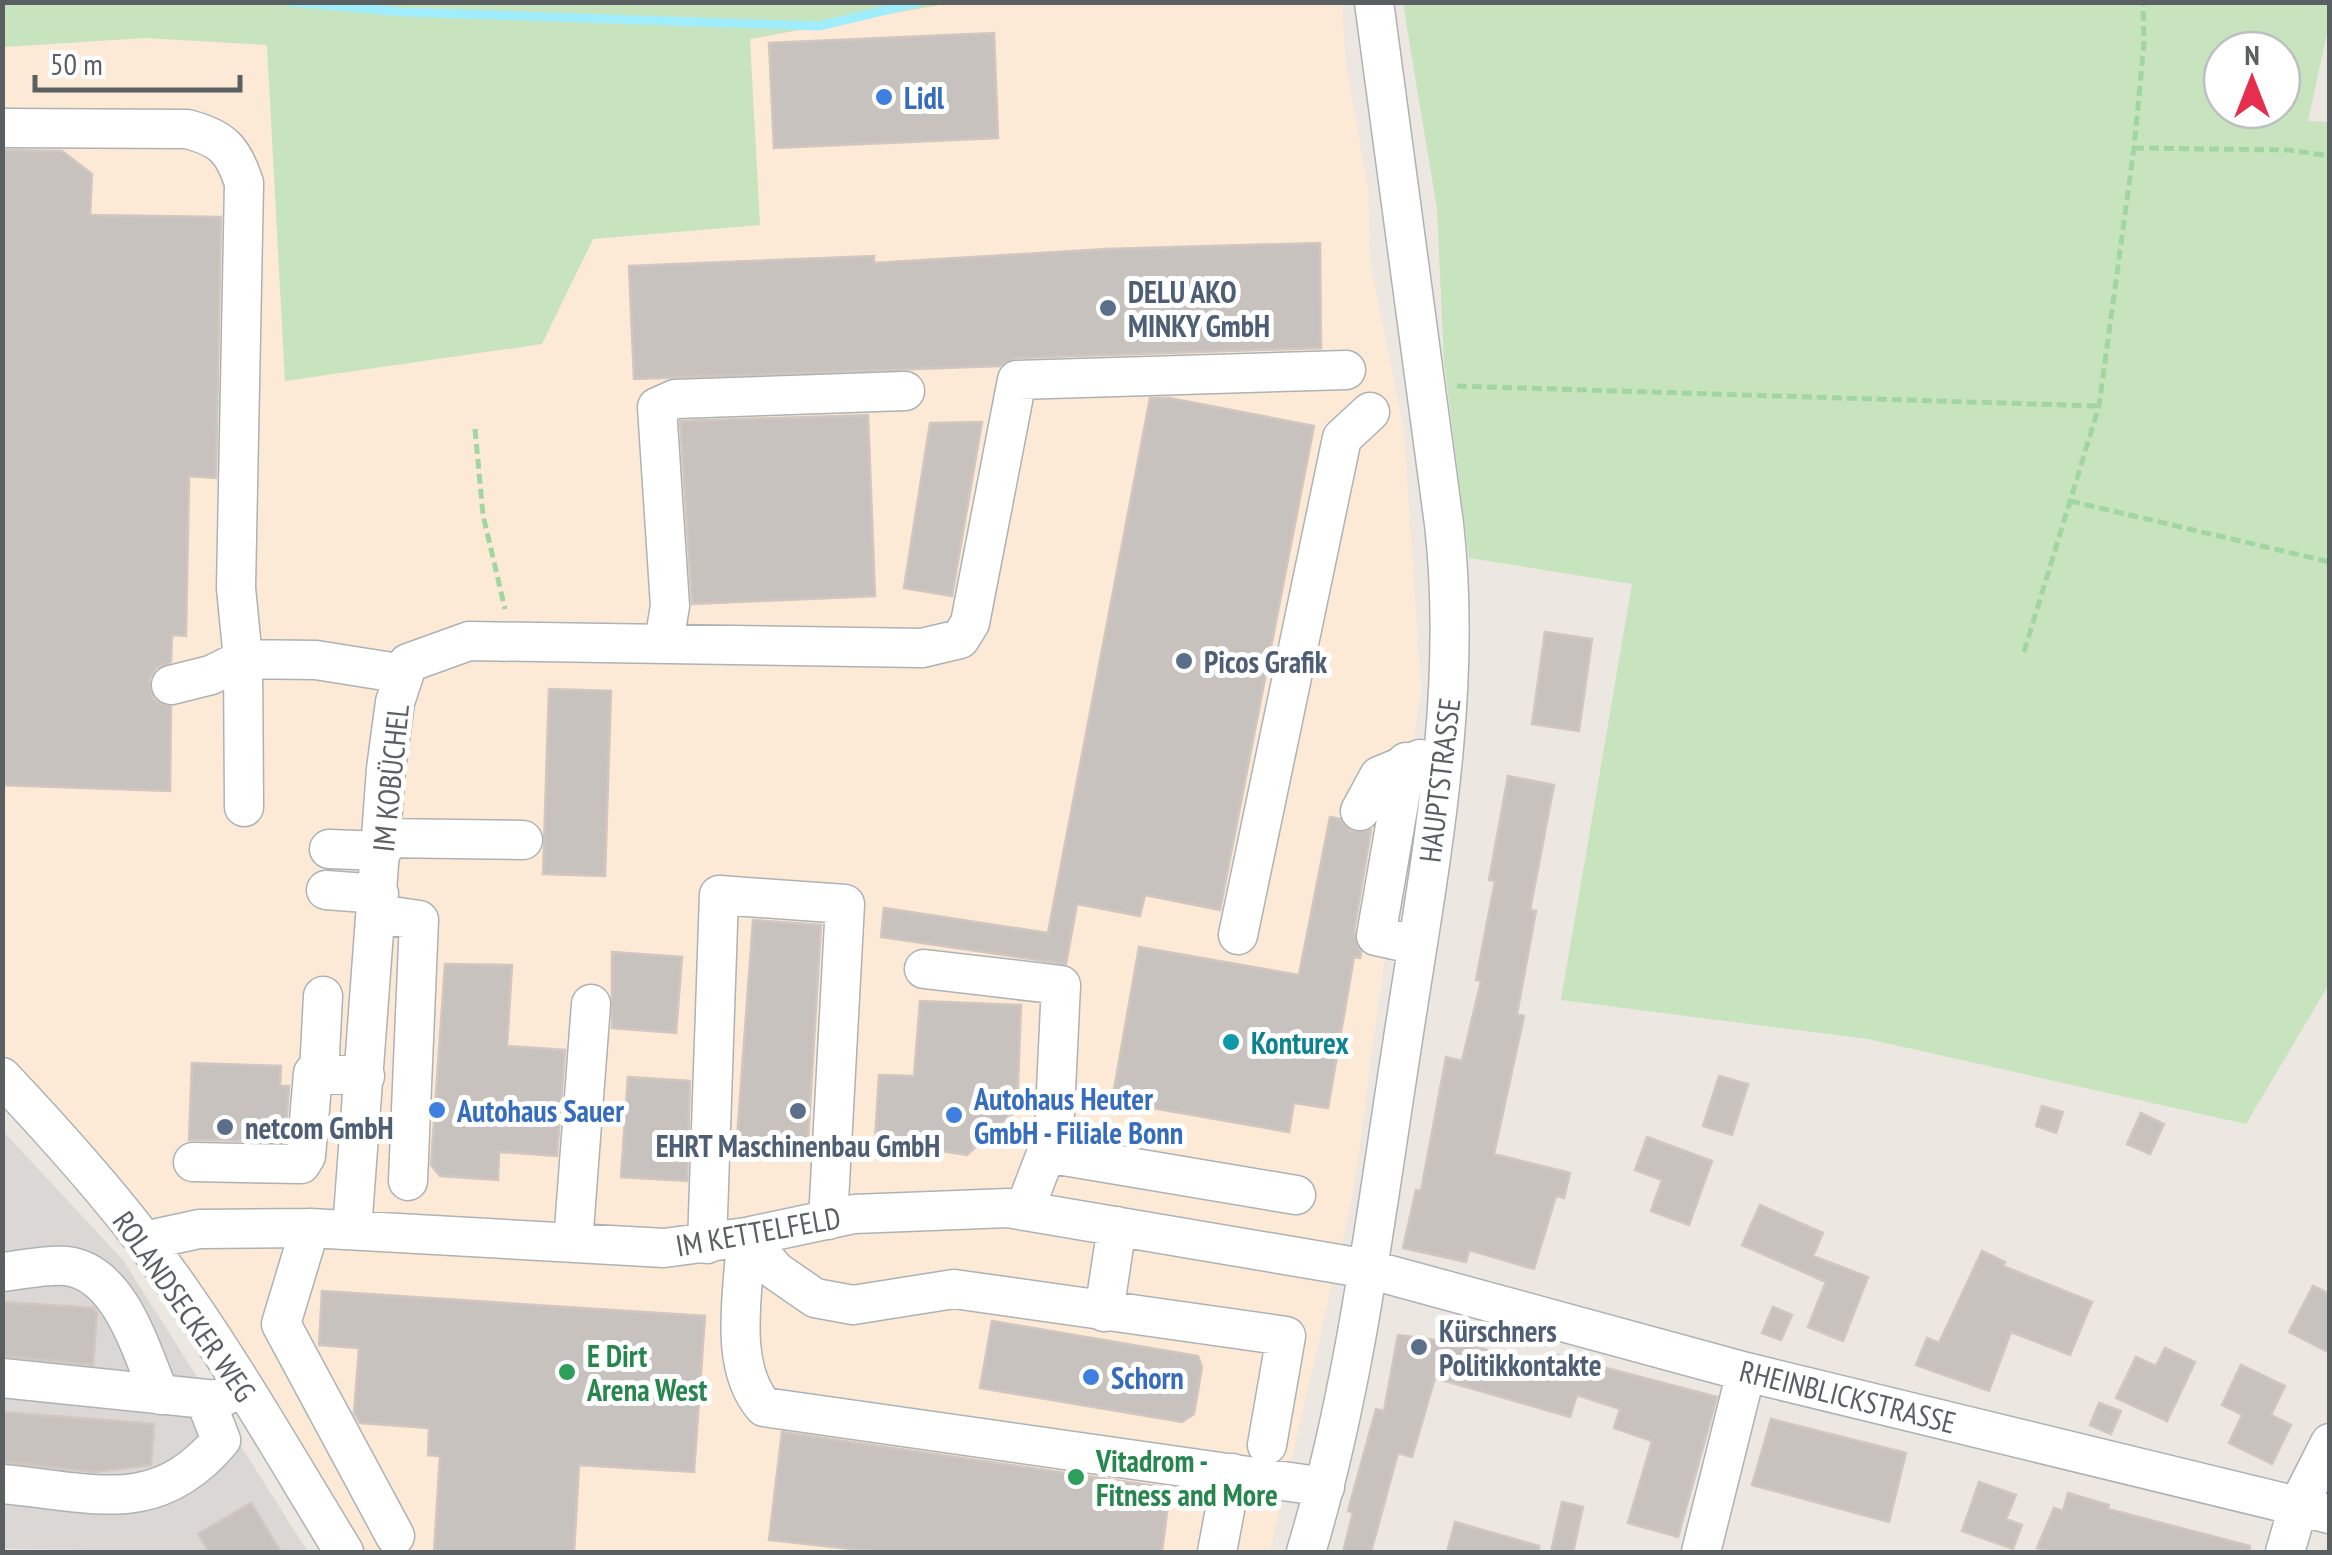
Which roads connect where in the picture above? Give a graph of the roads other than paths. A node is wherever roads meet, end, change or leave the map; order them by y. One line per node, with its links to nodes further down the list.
1 (1374, 2): 10 (street, HAUPTSTRASSE)
2 (2, 128): 7 (street)
3 (1346, 370): 6 (street, IM KOBÜCHEL)
4 (905, 391): 6 (street)
5 (1370, 412): 18 (street)
6 (664, 642): 8 (street, IM KOBÜCHEL)
7 (243, 659): 8 (street); 9 (street); 11 (street)
8 (404, 674): 14 (street, IM KOBÜCHEL)
9 (171, 686)
10 (1424, 758): 12 (street); 38 (street, HAUPTSTRASSE)
11 (244, 807)
12 (1360, 811)
13 (523, 840): 14 (street)
14 (382, 844): 15 (street); 17 (street, IM KOBÜCHEL)
15 (329, 849)
16 (326, 890): 17 (street)
17 (378, 904): 24 (street, IM KOBÜCHEL); 27 (street)
18 (1238, 935)
19 (924, 968): 25 (street)
20 (323, 996): 22 (street)
21 (591, 1004): 36 (street)
22 (318, 1073): 24 (street); 26 (street)
23 (2, 1076): 35 (street, ROLANDSECKER WEG)
24 (364, 1076): 33 (street, IM KOBÜCHEL)
25 (1046, 1153): 28 (street); 29 (street)
26 (193, 1162)
27 (408, 1181)
28 (1296, 1195)
29 (1024, 1211): 30 (street, IM KETTELFELD); 31 (street, IM KETTELFELD)
30 (828, 1220): 34 (street, IM KETTELFELD); 37 (street)
31 (1117, 1226): 38 (street, IM KETTELFELD); 40 (street)
32 (310, 1228): 33 (street, IM KETTELFELD); 35 (street, IM KETTELFELD); 52 (street)
33 (352, 1230): 36 (street, IM KETTELFELD)
34 (746, 1238): 37 (street, IM KETTELFELD); 40 (street); 48 (street)
35 (144, 1241): 43 (street, ROLANDSECKER WEG)
36 (573, 1243): 37 (street, IM KETTELFELD)
37 (707, 1244)
38 (1368, 1269): 41 (street, RHEINBLICKSTRASSE); 50 (street, HAUPTSTRASSE)
39 (2, 1272): 44 (street)
40 (1104, 1312): 47 (street)
41 (1746, 1372): 51 (street, RHEINBLICKSTRASSE); 56 (street)
42 (2, 1378): 44 (street)
43 (242, 1385): 45 (street); 53 (street, ROLANDSECKER WEG)
44 (160, 1395): 45 (street)
45 (206, 1399): 49 (street)
46 (2330, 1443): 51 (street)
47 (1267, 1445)
48 (1232, 1474): 50 (street); 54 (street)
49 (2, 1484)
50 (1325, 1487): 55 (street, HAUPTSTRASSE)
51 (2314, 1509): 57 (street)
52 (395, 1536)
53 (344, 1552)
54 (1217, 1552)
55 (1306, 1552)
56 (1701, 1552)
57 (2285, 1552)

